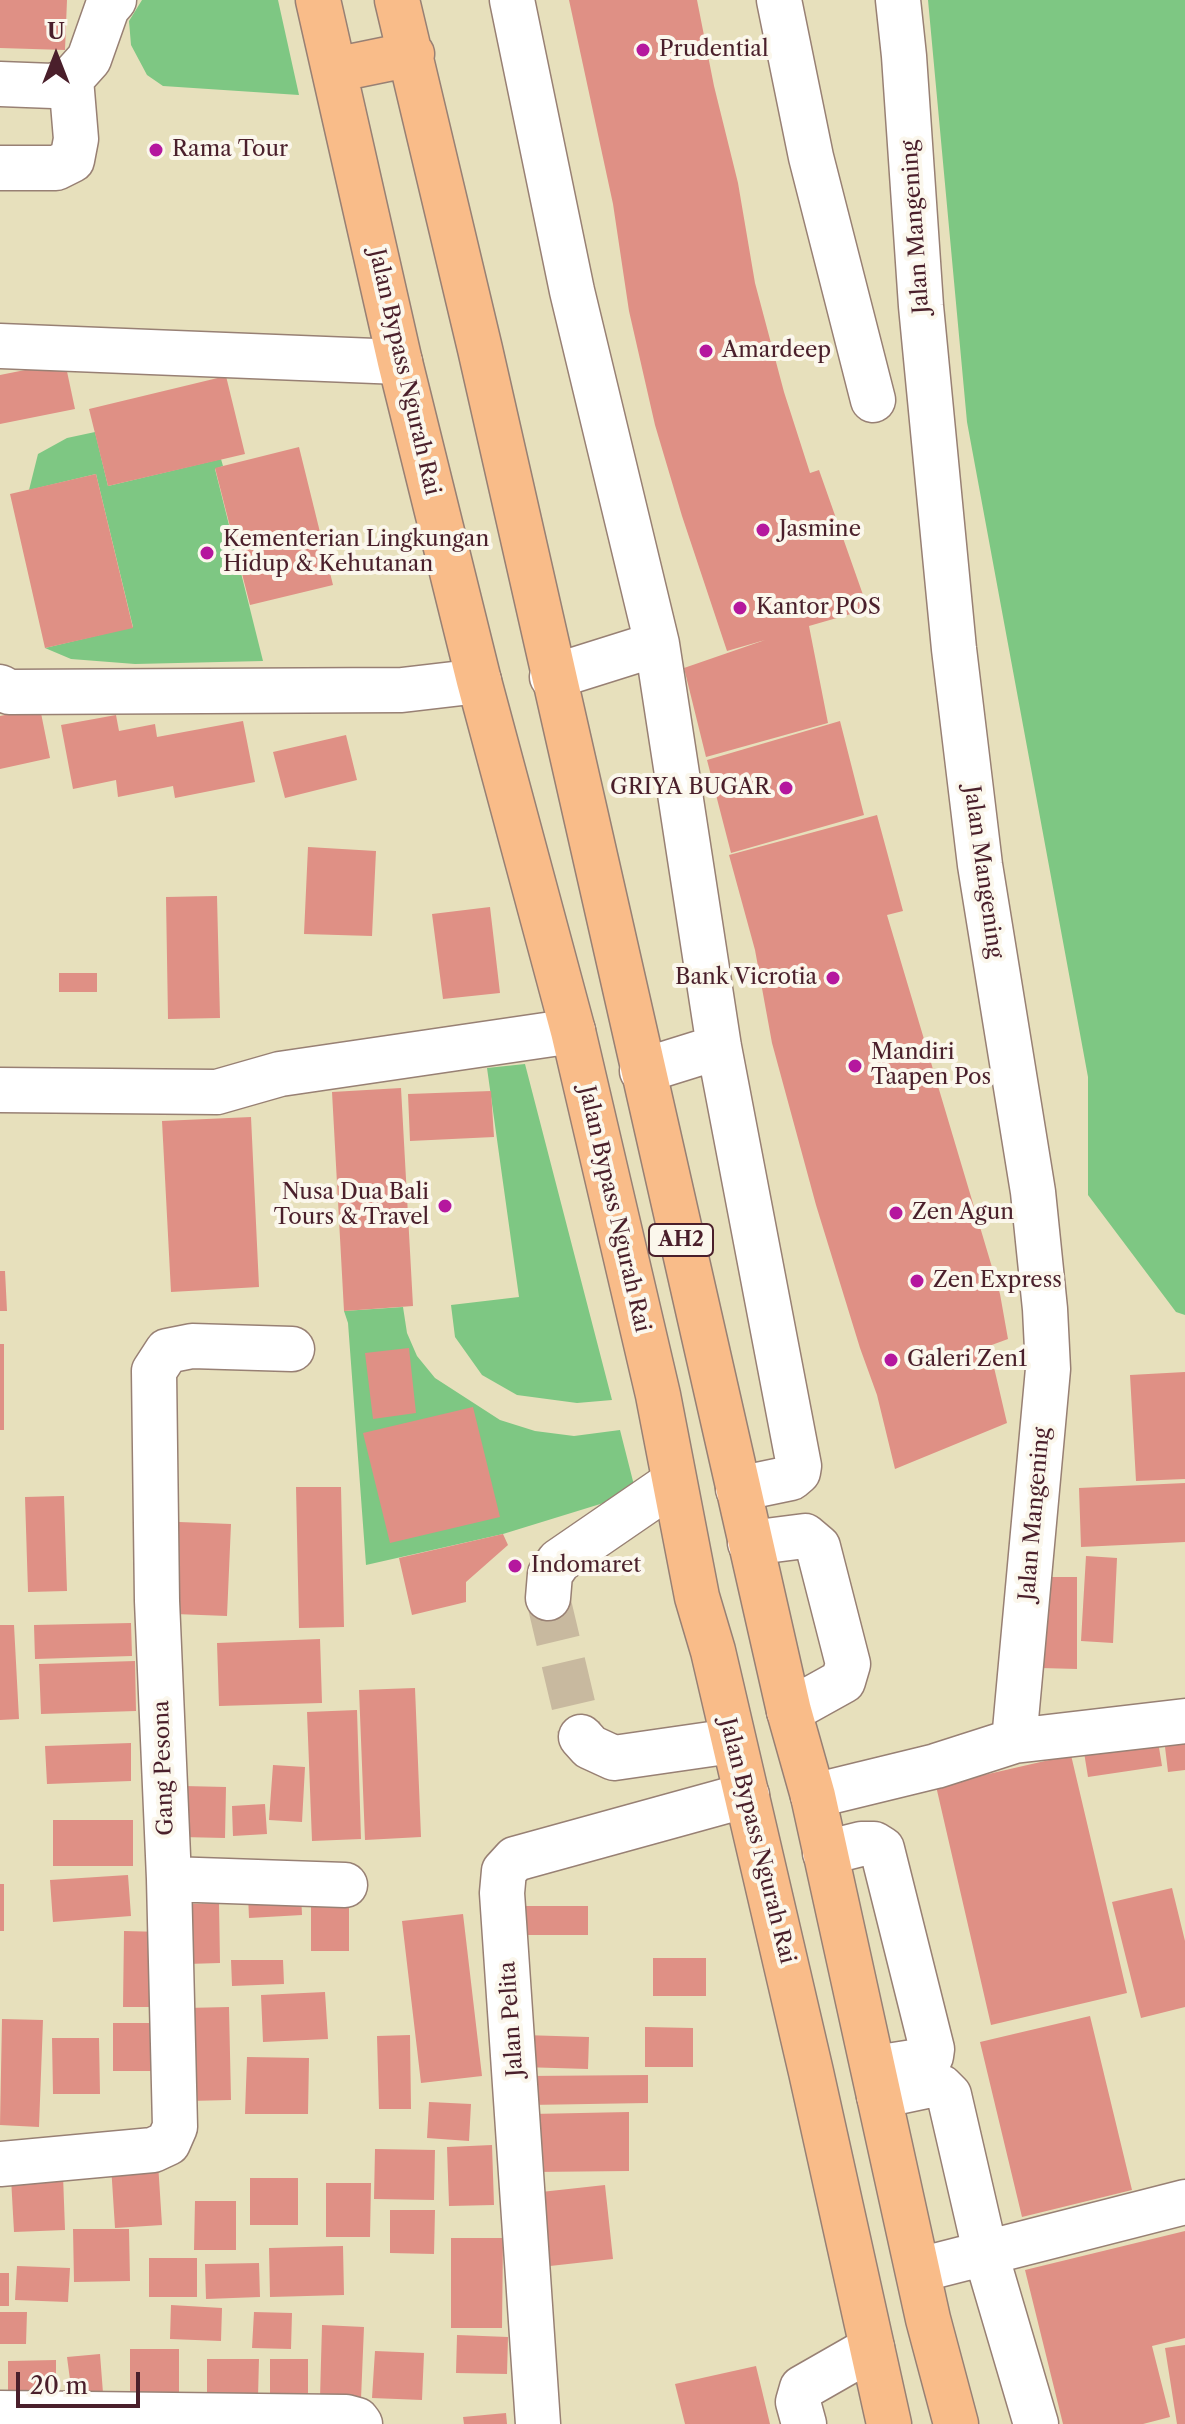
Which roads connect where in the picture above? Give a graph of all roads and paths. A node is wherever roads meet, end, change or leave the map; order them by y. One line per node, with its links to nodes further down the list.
1 (114, 0): 9 (street)
2 (318, 0): 8 (highway, Jalan Bypass Ngurah Rai / AH2)
3 (397, 0): 7 (highway, AH2)
4 (512, 0): 15 (street)
5 (779, 0): 14 (street)
6 (898, 0): 32 (street, Jalan Mangening)
7 (412, 54): 8 (highway); 16 (highway, AH2)
8 (334, 70): 13 (highway, Jalan Bypass Ngurah Rai / AH2)
9 (71, 79): 10 (street); 11 (street)
10 (0, 84)
11 (0, 168)
12 (0, 346): 13 (street)
13 (400, 362): 17 (highway, Jalan Bypass Ngurah Rai / AH2)
14 (873, 400)
15 (657, 644): 16 (street); 20 (street)
16 (552, 677): 21 (highway, AH2)
17 (479, 681): 18 (street); 19 (highway, Jalan Bypass Ngurah Rai / AH2)
18 (0, 687)
19 (573, 1031): 22 (street); 24 (highway, Jalan Bypass Ngurah Rai / AH2)
20 (719, 1047): 21 (street); 25 (street)
21 (642, 1071): 25 (highway, AH2)
22 (0, 1090)
23 (292, 1349): 36 (street, Gang Pesona)
24 (674, 1482): 27 (street); 31 (highway, Jalan Bypass Ngurah Rai / AH2)
25 (738, 1489): 26 (highway, AH2)
26 (750, 1543): 28 (highway, AH2); 28 (street)
27 (548, 1598)
28 (789, 1711): 34 (highway, AH2)
29 (1185, 1721): 32 (street)
30 (581, 1737): 31 (street)
31 (732, 1741): 33 (highway, Jalan Bypass Ngurah Rai / AH2)
32 (1014, 1741): 34 (street)
33 (747, 1795): 43 (highway, Jalan Bypass Ngurah Rai / AH2); 46 (street, Jalan Pelita)
34 (813, 1796): 35 (highway, AH2)
35 (825, 1853): 38 (highway, AH2); 38 (street)
36 (169, 1879): 37 (street); 39 (street, Gang Pesona)
37 (345, 1885)
38 (877, 2083): 41 (street); 42 (highway, AH2)
39 (0, 2164)
40 (1185, 2202): 41 (street)
41 (985, 2251): 42 (street); 50 (street)
42 (919, 2270): 49 (highway, AH2)
43 (872, 2348): 47 (street); 48 (highway, Jalan Bypass Ngurah Rai / AH2)
44 (0, 2413): 45 (street)
45 (360, 2424)
46 (538, 2424)
47 (804, 2424)
48 (889, 2424)
49 (956, 2424)
50 (1036, 2424)

